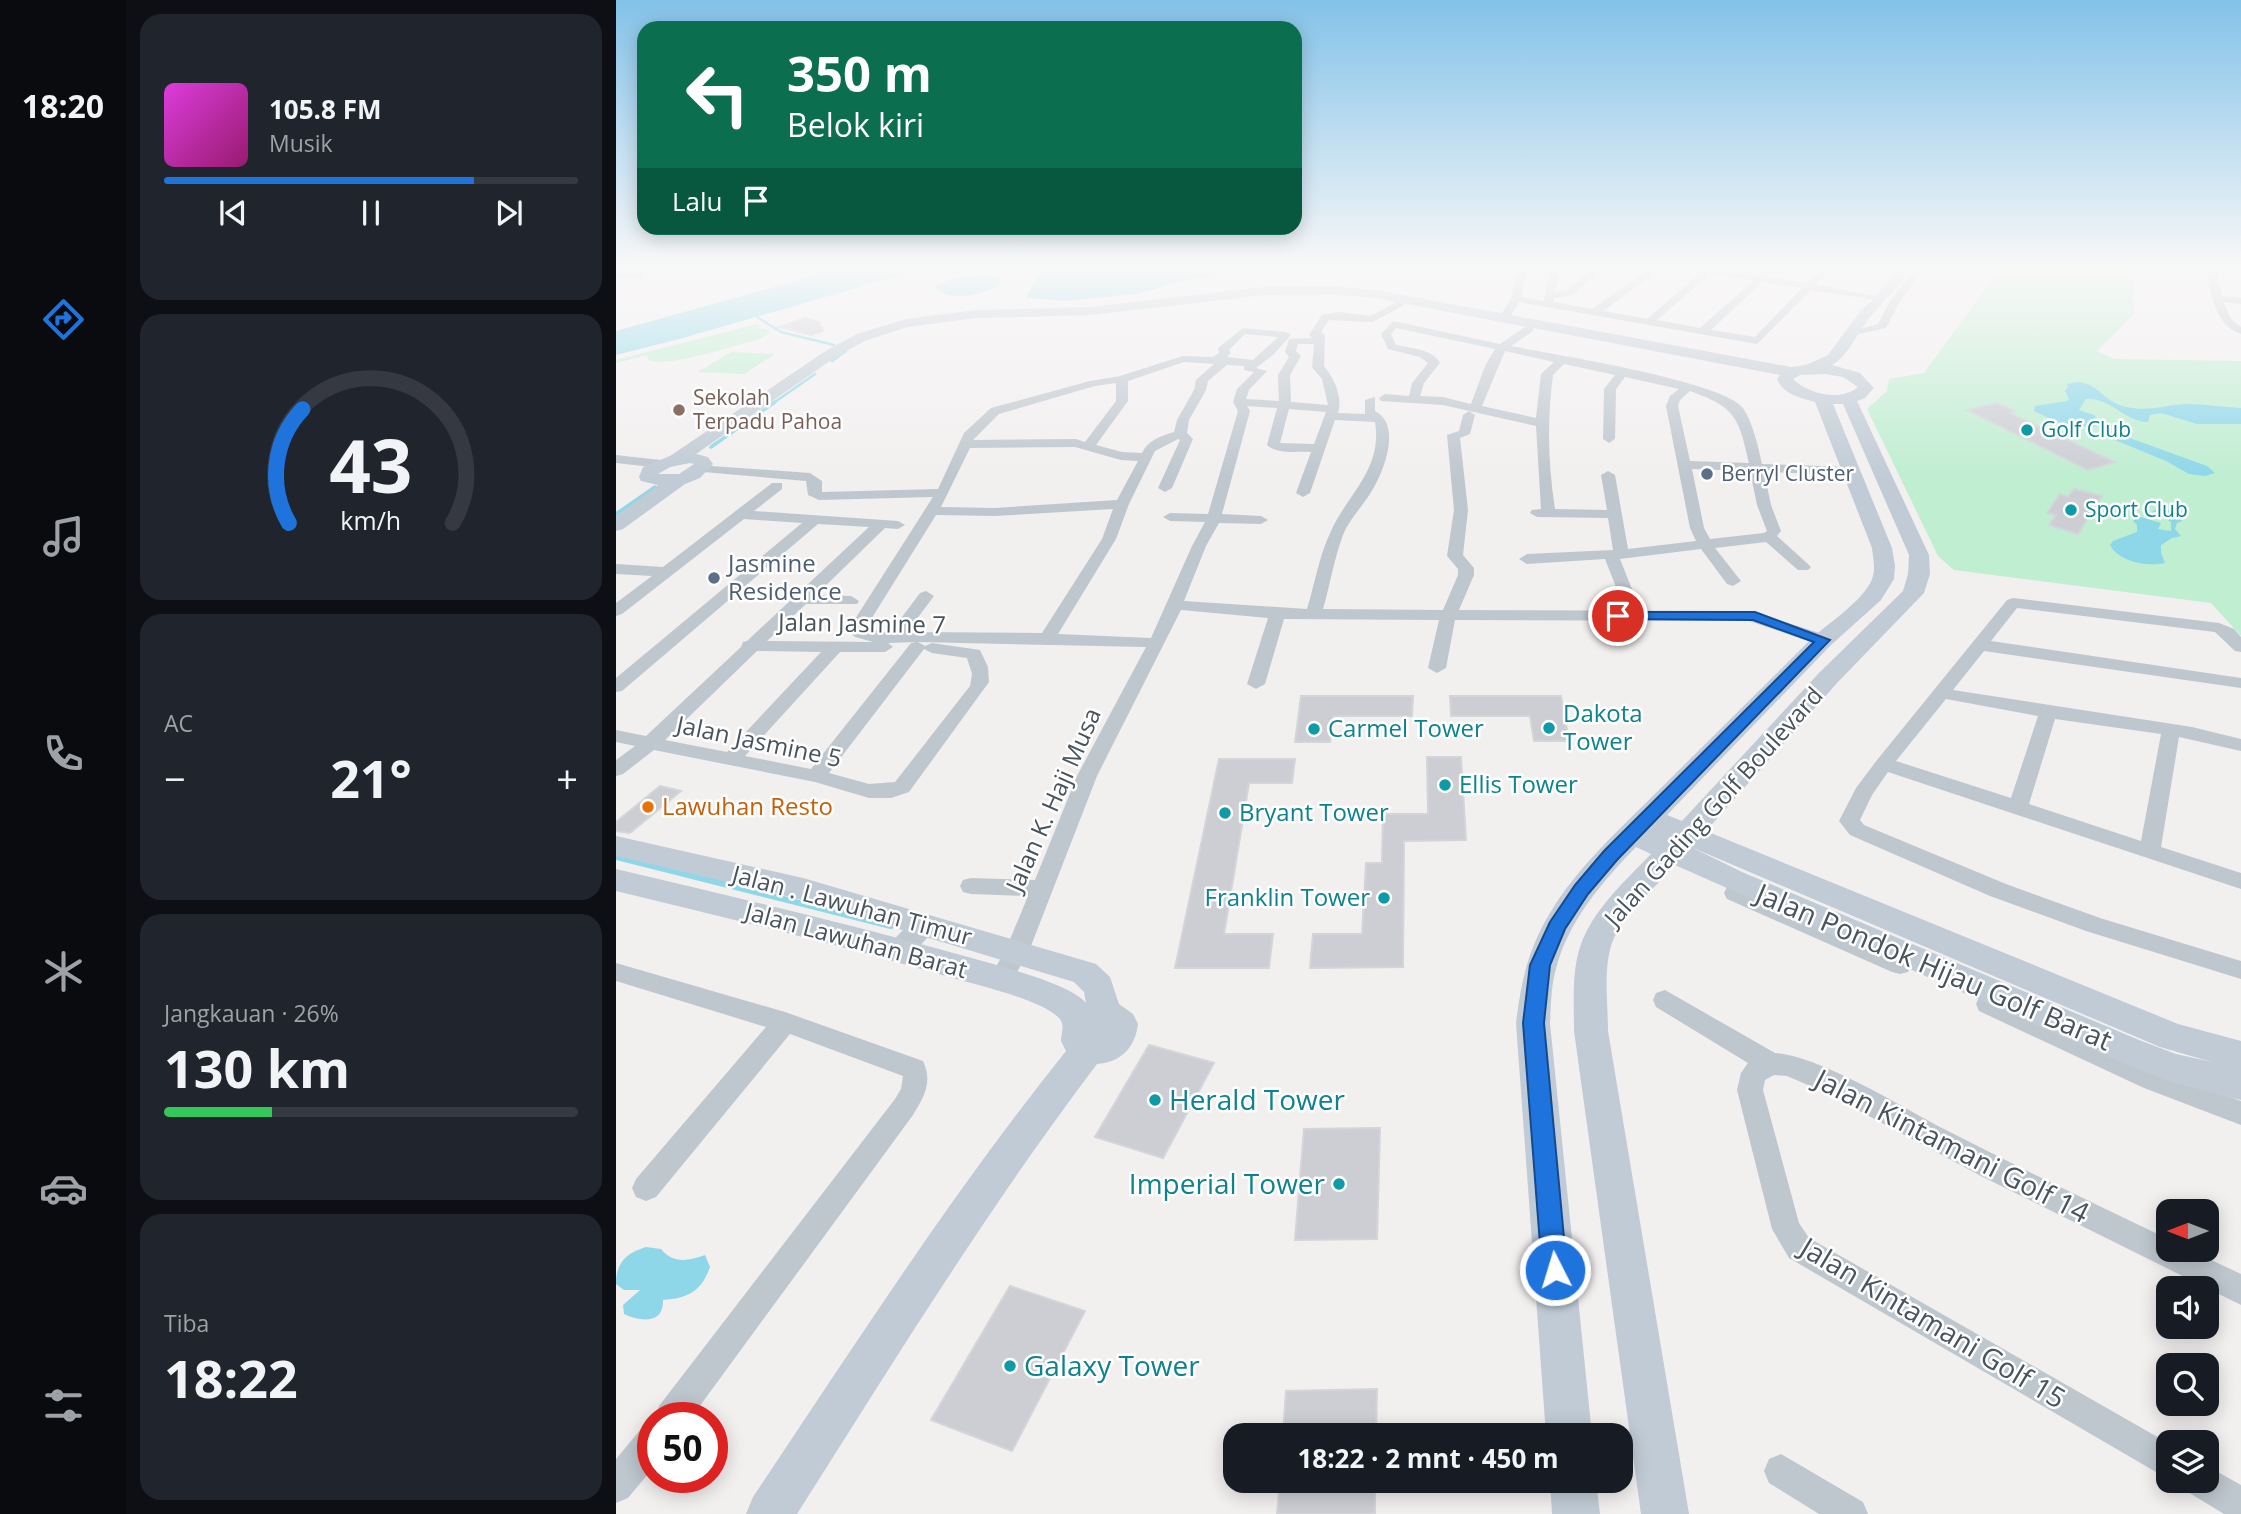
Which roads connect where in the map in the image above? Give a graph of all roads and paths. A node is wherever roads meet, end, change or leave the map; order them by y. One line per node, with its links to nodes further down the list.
1 (863, 337): 22 (street)
2 (887, 337): 23 (street)
3 (1237, 337): 19 (street)
4 (1287, 337): 15 (street)
5 (1320, 337): 16 (street)
6 (1387, 337): 17 (street)
7 (1450, 337): 18 (street)
8 (1518, 337): 18 (street)
9 (1572, 337): 28 (street)
10 (1597, 337): 28 (street)
11 (1739, 337): 12 (street)
12 (1763, 337)
13 (1851, 337): 24 (street)
14 (1865, 337): 30 (street)
15 (1289, 340): 16 (street); 21 (street); 27 (street)
16 (1320, 341): 38 (street)
17 (1392, 347): 26 (street); 26 (street)
18 (1502, 347): 20 (street); 37 (street)
19 (1222, 359): 21 (street); 29 (street); 41 (street)
20 (1562, 360): 25 (street); 40 (street)
21 (1257, 367): 27 (street); 35 (street)
22 (809, 368): 23 (street); 46 (street)
23 (830, 368): 46 (street)
24 (1812, 368): 28 (street); 30 (street)
25 (1622, 373): 31 (street); 42 (street)
26 (1412, 374): 32 (street)
27 (1284, 375): 36 (street)
28 (1788, 375): 33 (street)
29 (1122, 379): 43 (street); 44 (street)
30 (1859, 379): 34 (street)
31 (1688, 387): 49 (street); 50 (street)
32 (1414, 398): 37 (street); 39 (street)
33 (1822, 398): 34 (street); 51 (street, Jalan Gading Golf Boulevard)
34 (1847, 398): 112 (street, Jalan Gading Golf Boulevard)
35 (1239, 402): 36 (street); 64 (street, Jalan K. Haji Musa)
36 (1285, 404): 38 (street); 45 (street)
37 (1472, 412): 40 (street); 85 (street)
38 (1332, 413): 39 (street); 45 (street)
39 (1380, 419): 84 (street)
40 (1541, 423): 62 (street)
41 (1180, 434): 47 (street); 55 (street)
42 (1609, 439)
43 (966, 444): 44 (street); 56 (street)
44 (1088, 447): 47 (street)
45 (1318, 448): 57 (street)
46 (702, 457): 52 (street); 56 (street)
47 (1146, 457): 59 (street)
48 (616, 459): 52 (street)
49 (1684, 461): 50 (street); 69 (street)
50 (1755, 464): 51 (street); 68 (street)
51 (1849, 468): 88 (street, Jalan Gading Golf Boulevard)
52 (667, 470): 58 (street); 67 (street)
53 (1608, 475): 62 (street)
54 (778, 486): 61 (street)
55 (1165, 488)
56 (943, 493): 60 (street)
57 (1303, 493)
58 (616, 503)
59 (1122, 504): 60 (street); 87 (street)
60 (932, 512): 86 (street)
61 (741, 514): 65 (street); 74 (street)
62 (1613, 514): 70 (street)
63 (1170, 517): 64 (street)
64 (1214, 518): 66 (street); 81 (street, Jalan K. Haji Musa)
65 (815, 519): 78 (street); 98 (street)
66 (1261, 520)
67 (616, 525)
68 (1769, 537): 69 (street); 72 (street)
69 (1705, 544): 70 (street); 76 (street)
70 (1616, 555): 71 (street); 80 (street)
71 (1527, 559)
72 (1803, 567)
73 (616, 569): 74 (street)
74 (660, 577): 75 (street); 82 (street)
75 (616, 580)
76 (1733, 581)
77 (926, 596): 86 (street)
78 (801, 598): 79 (street); 91 (street)
79 (851, 601)
80 (1629, 602)
81 (1174, 605): 83 (street); 89 (street, Jalan K. Haji Musa)
82 (616, 611)
83 (1277, 614): 84 (street); 97 (street)
84 (1314, 614): 85 (street)
85 (1449, 615): 88 (street); 95 (street)
86 (895, 636): 87 (street)
87 (1048, 637): 89 (street)
88 (1823, 640): 111 (street, Jalan Gading Golf Boulevard)
89 (1157, 643): 118 (street, Jalan K. Haji Musa)
90 (1982, 645): 93 (street); 96 (street); 99 (street)
91 (749, 646): 94 (street, Jalan Jasmine 7); 103 (street)
92 (917, 647): 94 (street, Jalan Jasmine 7); 108 (street); 109 (street, Jalan Jasmine 7)
93 (2241, 647)
94 (834, 648): 105 (street)
95 (1437, 668)
96 (2241, 683)
97 (1256, 684)
98 (616, 687)
99 (1942, 693): 100 (street); 106 (street)
100 (2048, 712): 101 (street); 110 (street)
101 (2171, 731): 104 (street); 114 (street)
102 (616, 736): 103 (street, Jalan Jasmine 5)
103 (649, 744): 105 (street, Jalan Jasmine 5); 107 (street)
104 (2241, 745)
105 (732, 758): 108 (street, Jalan Jasmine 5)
106 (1884, 764): 110 (street); 123 (street)
107 (616, 770)
108 (816, 776): 109 (street, Jalan Jasmine 5)
109 (891, 791)
110 (2018, 808): 114 (street)
111 (1639, 825): 112 (street, Jalan Pondok Hijau Golf Barat); 137 (street, Jalan Gading Golf Boulevard)
112 (1677, 843): 126 (street, Jalan Pondok Hijau Golf Barat); 147 (street, Jalan Gading Golf Boulevard)
113 (616, 846): 120 (street, Jalan . Lawuhan Timur)
114 (2150, 851): 116 (street)
115 (616, 880): 121 (street, Jalan Lawuhan Barat)
116 (2241, 881)
117 (971, 886): 118 (street)
118 (1042, 888): 122 (street, Jalan K. Haji Musa)
119 (1735, 893): 133 (street)
120 (925, 925): 121 (street); 122 (street, Jalan . Lawuhan Timur)
121 (900, 950): 125 (street, Jalan Lawuhan Barat)
122 (1017, 951): 125 (street, Jalan K. Haji Musa); 129 (street, Jalan . Lawuhan Timur)
123 (2241, 970)
124 (616, 972): 128 (street)
125 (1002, 979): 129 (street, Jalan Lawuhan Barat)
126 (2012, 985): 130 (street, Jalan Pondok Hijau Golf Barat); 132 (street, Jalan Pondok Hijau Golf Barat)
127 (1665, 1000): 131 (street, Jalan Kintamani Golf 14)
128 (785, 1022): 134 (street); 136 (street)
129 (1091, 1030): 145 (street)
130 (2241, 1056)
131 (1771, 1064): 135 (street, Jalan Kintamani Golf 14); 138 (street, Jalan Kintamani Golf 15)
132 (2241, 1085)
133 (2241, 1112)
134 (646, 1188)
135 (2241, 1290)
136 (683, 1402)
137 (1568, 1423)
138 (2156, 1455)
139 (637, 1460): 141 (street)
140 (1781, 1471): 148 (street)
141 (616, 1486)
142 (2219, 1491): 144 (street)
143 (1574, 1493): 146 (street)
144 (2241, 1504)
145 (770, 1514)
146 (1576, 1514)
147 (1665, 1514)
148 (1851, 1514)

